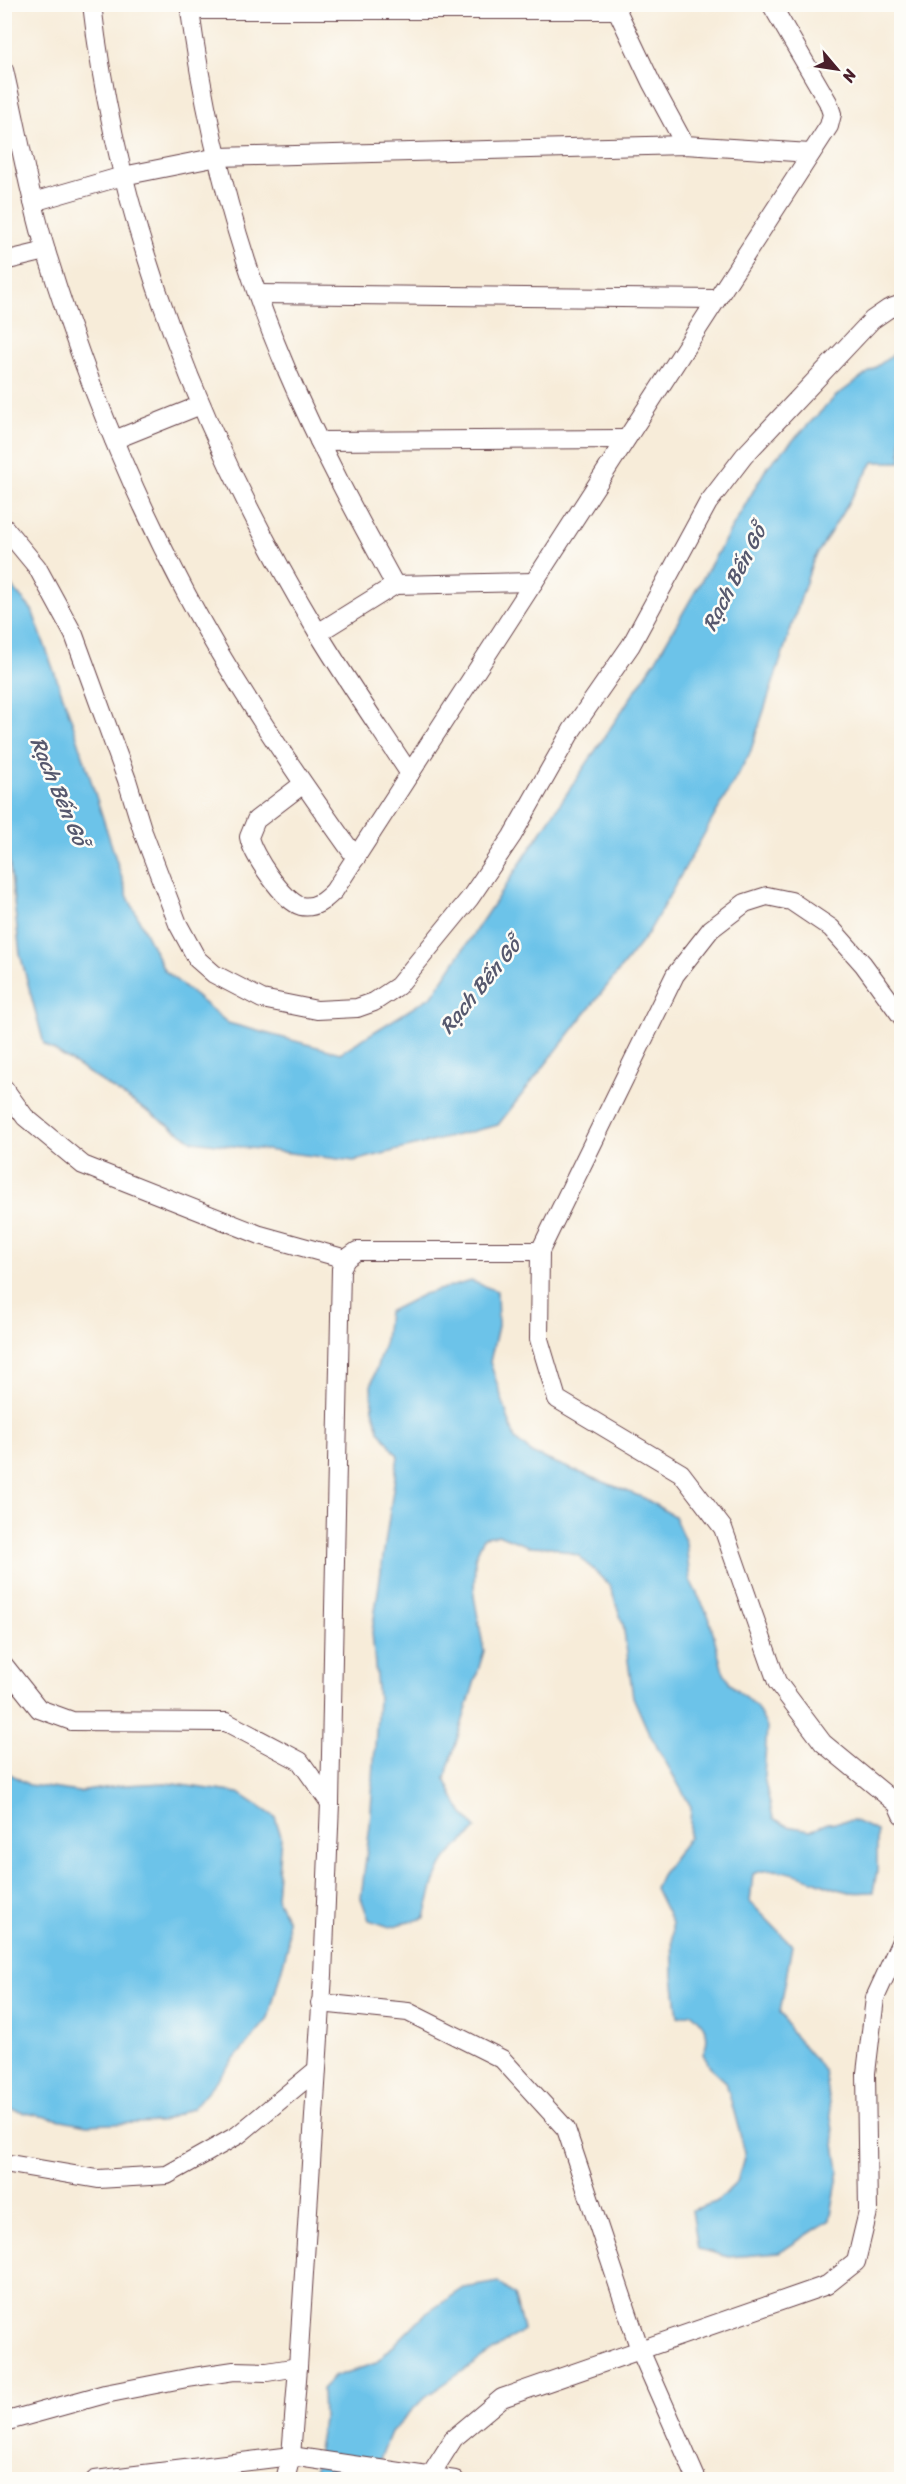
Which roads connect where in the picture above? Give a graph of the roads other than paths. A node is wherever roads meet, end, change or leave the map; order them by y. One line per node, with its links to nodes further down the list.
1 (92, 4): 9 (street)
2 (771, 4): 7 (street)
3 (189, 7): 4 (street); 8 (street)
4 (615, 7): 6 (street)
5 (4, 70): 10 (street)
6 (685, 145): 7 (street); 8 (street)
7 (811, 153): 14 (street)
8 (218, 157): 9 (street); 13 (street)
9 (123, 176): 10 (street); 16 (street)
10 (33, 202): 11 (street)
11 (46, 251): 12 (street); 18 (street)
12 (4, 261)
13 (258, 294): 14 (street); 19 (street)
14 (717, 299): 17 (street)
15 (902, 304): 20 (street)
16 (201, 405): 18 (street); 23 (street)
17 (626, 439): 19 (street); 21 (street)
18 (114, 441): 25 (street)
19 (319, 441): 22 (street)
20 (4, 527)
21 (534, 582): 22 (street); 24 (street)
22 (395, 585): 23 (street)
23 (318, 633): 24 (street)
24 (410, 774): 26 (street)
25 (303, 784): 26 (street); 26 (street)
26 (356, 858)
27 (902, 1017): 29 (street)
28 (4, 1088): 30 (street)
29 (540, 1251): 30 (street); 33 (street)
30 (346, 1258): 32 (street)
31 (4, 1665): 32 (street)
32 (330, 1803): 35 (street)
33 (902, 1815)
34 (902, 1939): 38 (street)
35 (320, 2003): 36 (street); 38 (street)
36 (314, 2072): 37 (street); 39 (street)
37 (4, 2163)
38 (640, 2350): 42 (street); 46 (street)
39 (298, 2367): 40 (street); 41 (street)
40 (4, 2422)
41 (291, 2456): 42 (street); 43 (street); 44 (street)
42 (430, 2476): 45 (street)
43 (95, 2480)
44 (285, 2480)
45 (455, 2480)
46 (697, 2480)

